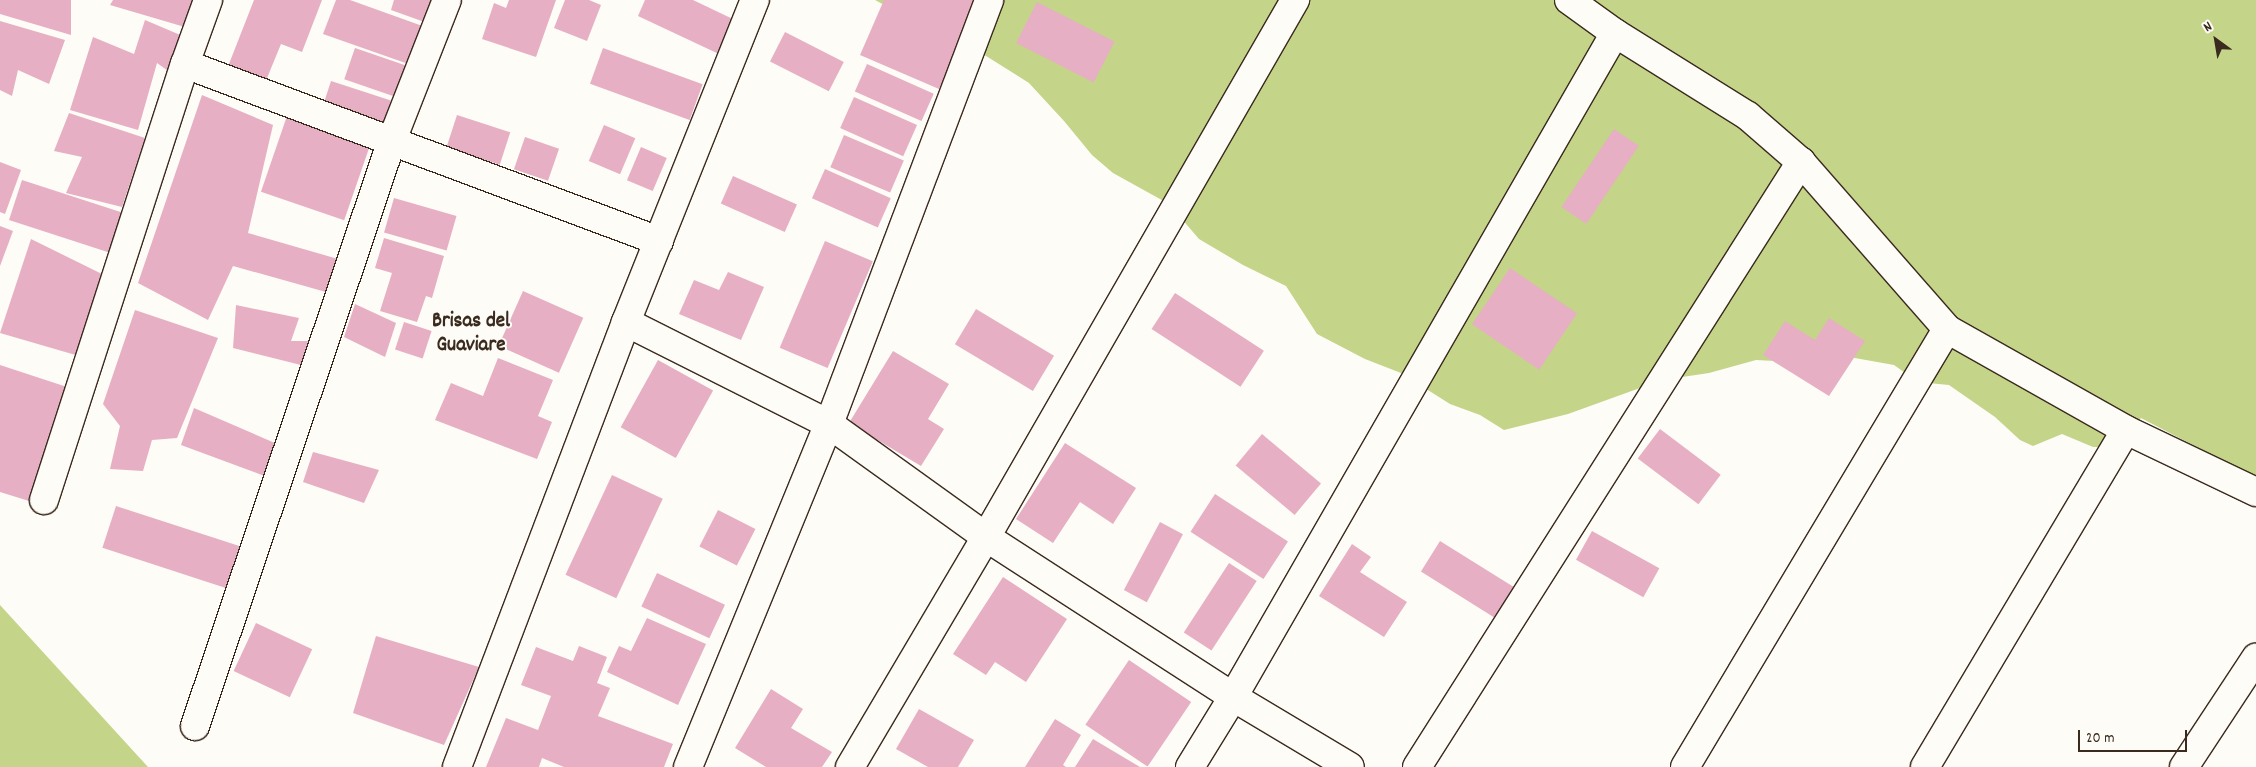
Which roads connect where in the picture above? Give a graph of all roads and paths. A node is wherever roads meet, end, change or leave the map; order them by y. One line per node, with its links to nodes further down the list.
1 (208, 0): 8 (street)
2 (446, 0): 9 (street)
3 (755, 0): 11 (street)
4 (989, 0): 14 (street)
5 (1296, 0): 18 (street)
6 (1569, 0): 7 (street)
7 (1615, 33): 10 (street); 20 (street)
8 (185, 64): 9 (street); 17 (street)
9 (392, 140): 11 (street); 21 (street)
10 (1801, 162): 13 (street); 27 (street)
11 (659, 241): 12 (street)
12 (626, 322): 14 (street); 22 (street)
13 (1947, 329): 15 (street); 28 (street)
14 (829, 424): 18 (street); 23 (street)
15 (2126, 430): 16 (street); 29 (street)
16 (2256, 492)
17 (44, 500)
18 (986, 536): 20 (street); 24 (street)
19 (2256, 658): 30 (street)
20 (1233, 697): 25 (street); 26 (street)
21 (195, 726)
22 (457, 767)
23 (688, 767)
24 (850, 767)
25 (1190, 767)
26 (1350, 767)
27 (1417, 767)
28 (1685, 767)
29 (1925, 767)
30 (2184, 767)

